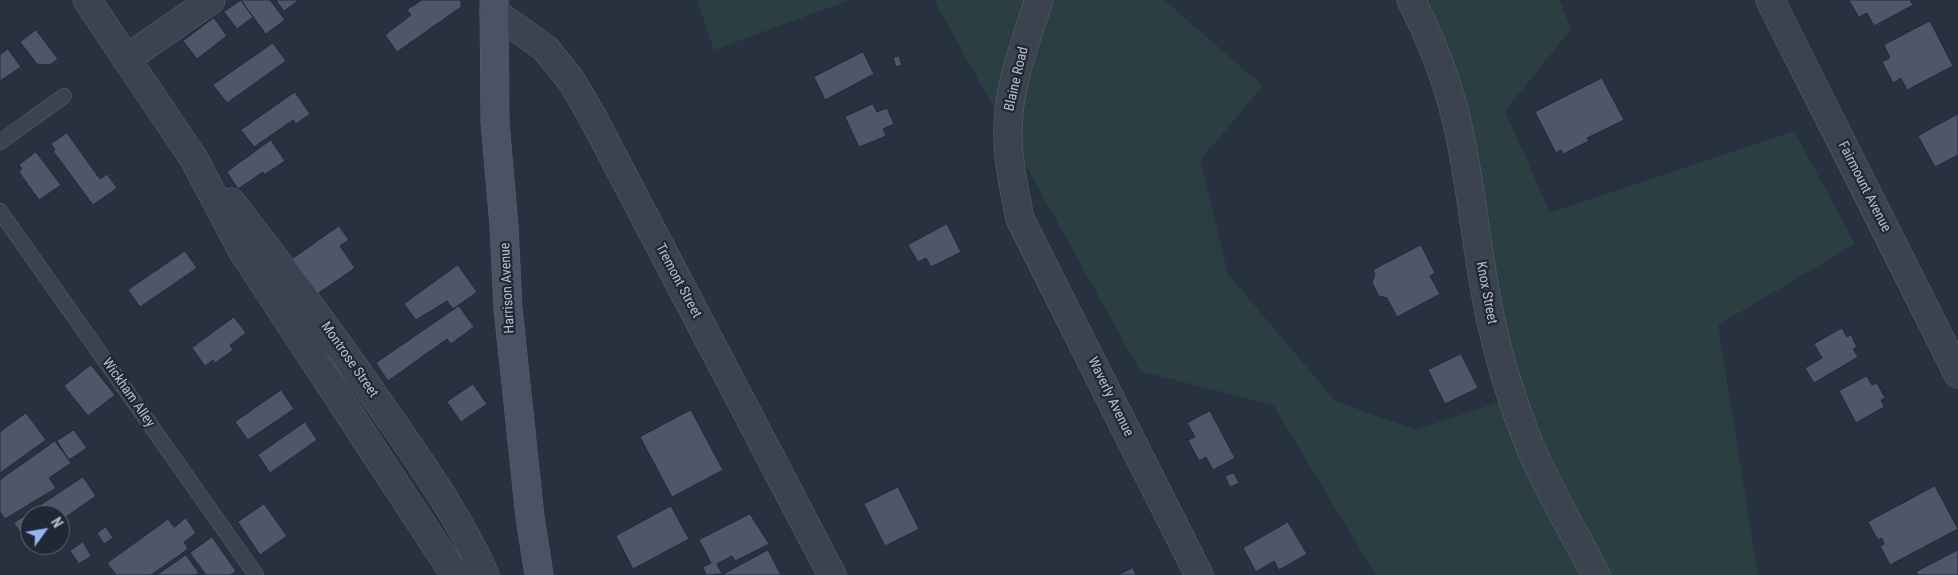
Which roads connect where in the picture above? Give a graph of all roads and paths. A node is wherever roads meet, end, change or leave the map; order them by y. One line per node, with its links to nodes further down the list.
1 (86, 0): 7 (street, Montrose Street)
2 (211, 0): 7 (street)
3 (1039, 0): 12 (street, Blaine Road)
4 (1411, 0): 20 (street, Knox Street)
5 (1770, 0): 13 (street, Fairmount Avenue)
6 (494, 6): 17 (main road, Harrison Avenue); 18 (street, Tremont Street)
7 (126, 59): 10 (street, Montrose Street)
8 (64, 96): 9 (lane)
9 (0, 142)
10 (194, 159): 15 (street, Montrose Street); 16 (street, Montrose Street)
11 (0, 211): 14 (lane, Wickham Alley)
12 (1020, 219): 19 (street, Waverly Avenue)
13 (1958, 374)
14 (256, 575)
15 (455, 575)
16 (485, 575)
17 (539, 575)
18 (832, 575)
19 (1199, 575)
20 (1596, 575)

